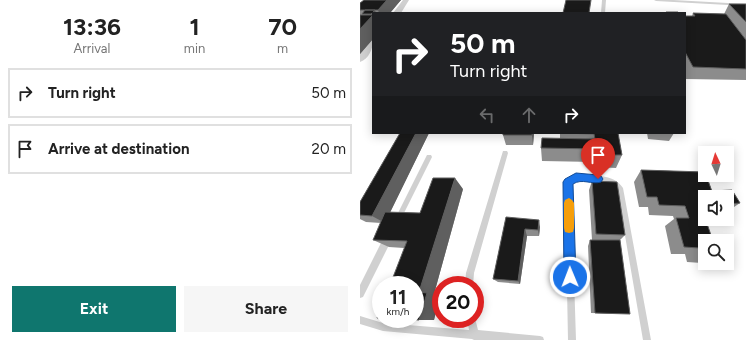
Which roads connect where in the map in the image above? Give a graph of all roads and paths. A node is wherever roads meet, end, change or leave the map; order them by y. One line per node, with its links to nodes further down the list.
1 (406, 0): 5 (street)
2 (604, 0): 6 (lane)
3 (656, 0): 4 (lane)
4 (746, 5)
5 (398, 12)
6 (603, 12)
7 (372, 46): 8 (street)
8 (360, 59)
9 (505, 152): 11 (lane)
10 (429, 158): 12 (lane)
11 (470, 276)
12 (360, 294)
13 (360, 320): 15 (lane)
14 (473, 328): 15 (lane)
15 (475, 336): 16 (lane)
16 (540, 340)
17 (572, 340): 18 (lane)
18 (647, 340)

